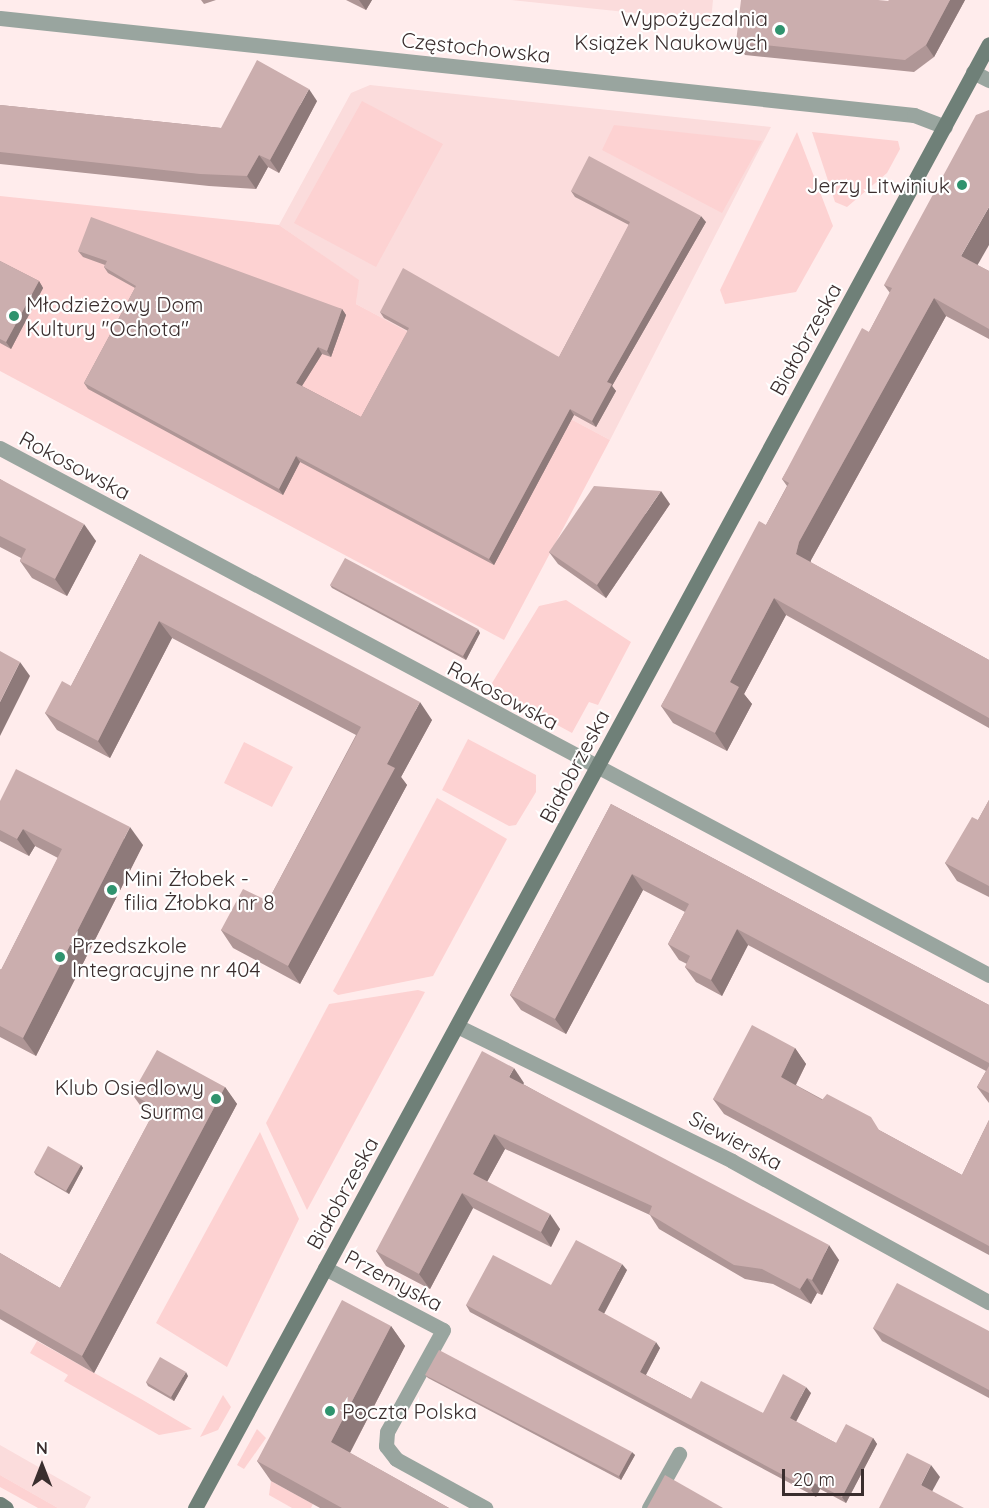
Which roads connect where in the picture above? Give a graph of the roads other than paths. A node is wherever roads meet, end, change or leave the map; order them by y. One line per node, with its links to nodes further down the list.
1 (0, 18): 5 (street, Częstochowska)
2 (989, 44): 3 (street, Białobrzeska)
3 (973, 72): 4 (street); 5 (street, Białobrzeska)
4 (989, 80)
5 (945, 127): 7 (street, Białobrzeska)
6 (0, 448): 7 (street, Rokosowska)
7 (596, 769): 8 (street, Rokosowska); 9 (street, Białobrzeska)
8 (989, 975)
9 (457, 1026): 10 (street, Białobrzeska); 11 (street, Siewierska)
10 (325, 1268): 15 (street, Białobrzeska); 16 (street, Przemyska)
11 (988, 1300)
12 (679, 1454): 17 (street)
13 (0, 1504): 14 (street)
14 (6, 1508)
15 (195, 1508)
16 (485, 1508)
17 (649, 1508)

